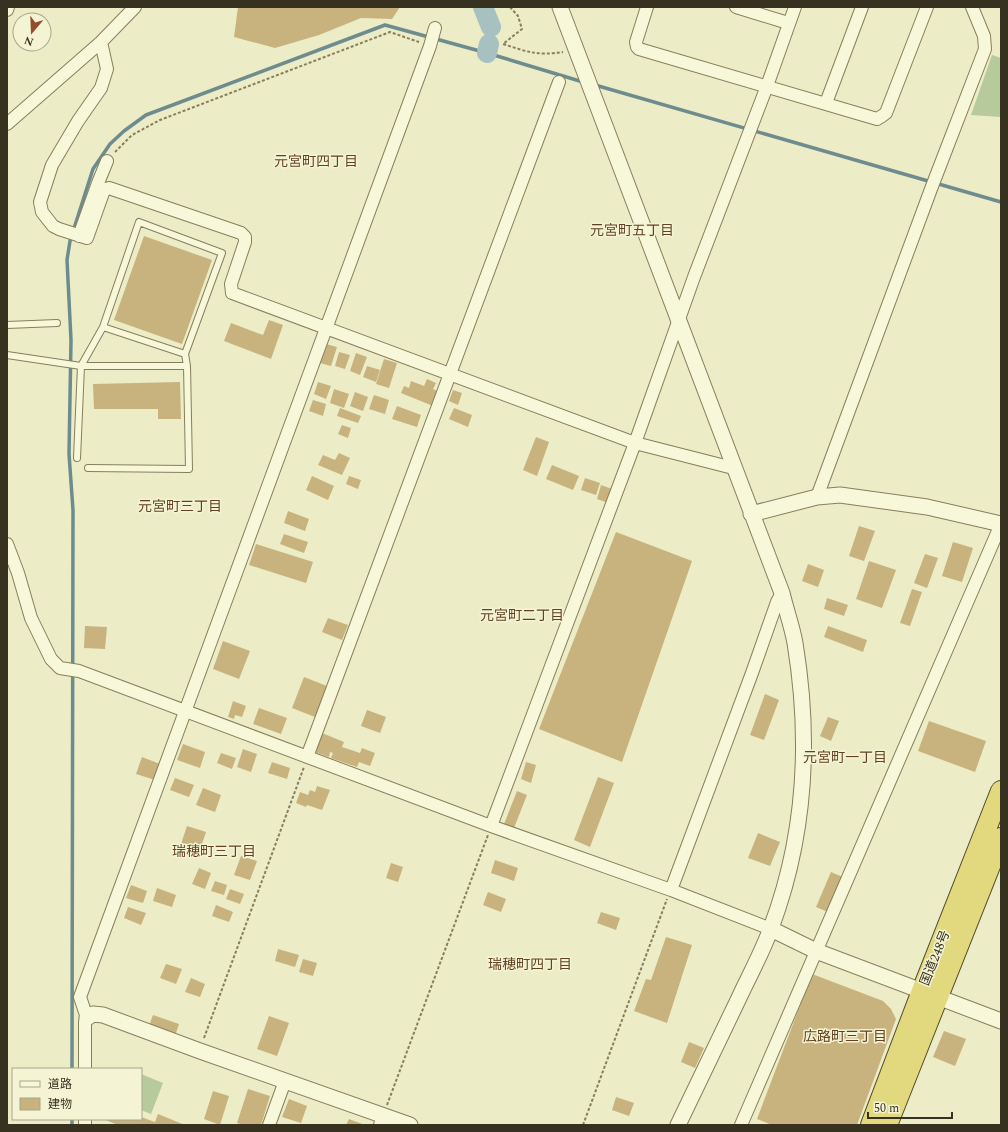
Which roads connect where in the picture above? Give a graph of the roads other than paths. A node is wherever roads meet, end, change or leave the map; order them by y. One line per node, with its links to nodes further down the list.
1 (8, 7): 10 (street)
2 (560, 7): 20 (street)
3 (647, 7): 15 (street)
4 (736, 7): 11 (street)
5 (795, 7): 11 (street)
6 (862, 7): 16 (street)
7 (927, 7): 16 (street)
8 (972, 7): 34 (street)
9 (131, 8): 13 (street)
10 (7, 10)
11 (788, 24): 15 (street)
12 (435, 28): 24 (street)
13 (101, 42): 17 (street); 19 (street)
14 (559, 82): 29 (street)
15 (767, 86): 16 (street); 20 (street)
16 (826, 103)
17 (7, 124)
18 (106, 161): 19 (street)
19 (79, 236): 24 (street)
20 (678, 321): 30 (street); 33 (street)
21 (57, 323): 22 (lane)
22 (7, 325)
23 (103, 327): 25 (lane); 25 (lane); 27 (lane)
24 (326, 327): 29 (street); 39 (street)
25 (185, 354): 28 (lane)
26 (7, 355): 27 (lane)
27 (82, 366): 28 (lane); 31 (lane)
28 (187, 366): 32 (lane)
29 (450, 374): 30 (street); 40 (street)
30 (635, 443): 33 (street); 42 (street)
31 (77, 458)
32 (88, 468)
33 (733, 468): 35 (street)
34 (817, 497): 35 (street); 36 (street)
35 (751, 514): 38 (street)
36 (1001, 524): 46 (street)
37 (7, 544): 39 (street)
38 (782, 593): 44 (street); 45 (street)
39 (185, 712): 40 (street); 48 (street)
40 (307, 757): 42 (street)
41 (1001, 791): 47 (highway, 国道248号)
42 (491, 826): 44 (street)
43 (1001, 838): 47 (highway, 国道248号)
44 (670, 890): 45 (street)
45 (771, 929): 46 (street); 55 (street)
46 (816, 951): 47 (street); 56 (street)
47 (930, 995): 49 (street); 57 (highway, 国道248号); 58 (highway, 国道248号)
48 (87, 1018): 50 (street); 51 (street)
49 (1001, 1021)
50 (85, 1068)
51 (285, 1081): 52 (street); 53 (street)
52 (382, 1120): 54 (street)
53 (269, 1125)
54 (410, 1125)
55 (678, 1125)
56 (741, 1125)
57 (871, 1125)
58 (887, 1125)

